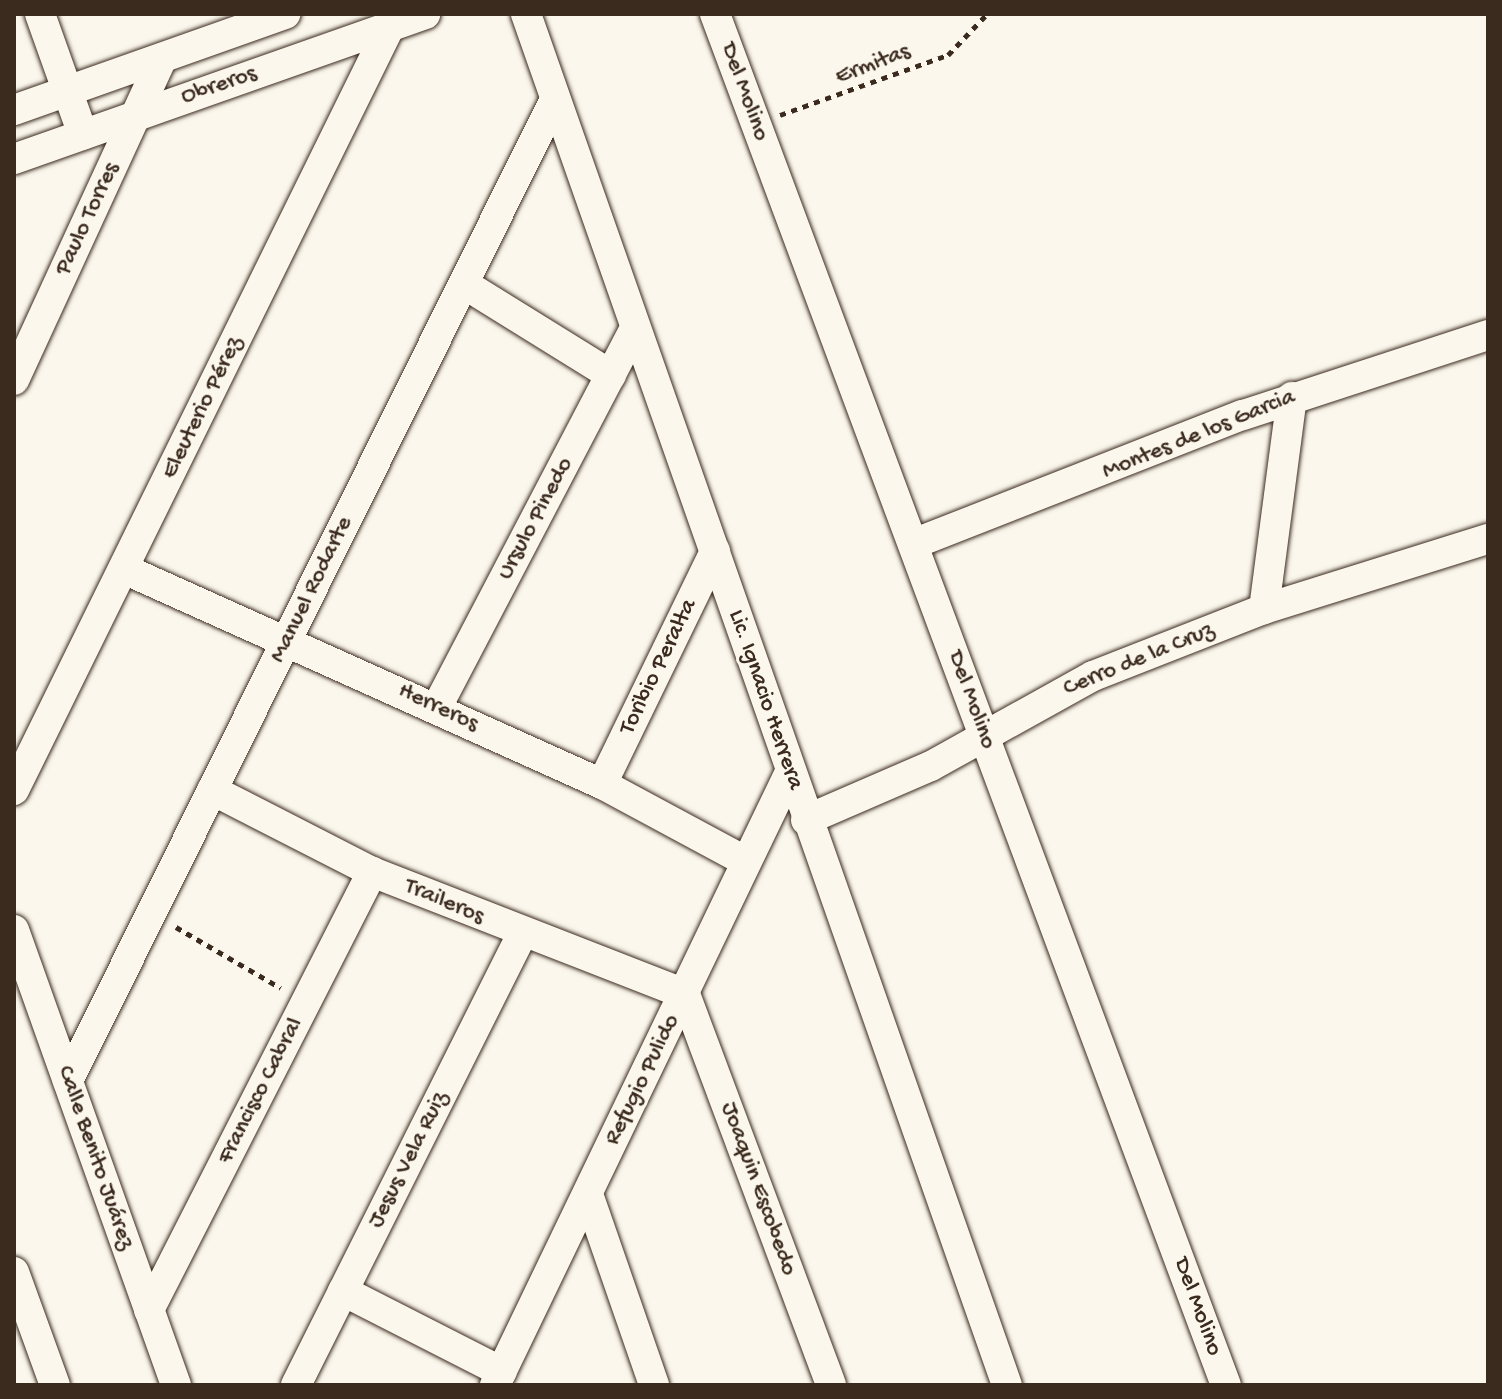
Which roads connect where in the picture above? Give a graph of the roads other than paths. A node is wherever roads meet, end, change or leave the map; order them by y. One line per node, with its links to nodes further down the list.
1 (40, 14): 10 (street)
2 (285, 14): 6 (street, Obreros)
3 (425, 14): 7 (street, Obreros)
4 (526, 14): 11 (street, Lic. Ignacio Herrera)
5 (715, 14): 23 (street, Del Molino)
6 (236, 22): 8 (street, Obreros); 9 (street)
7 (390, 26): 9 (street, Obreros); 25 (street, Eleuterio Pérez)
8 (162, 58): 10 (street, Obreros); 13 (street, Paulo Torres)
9 (255, 73): 13 (street, Obreros)
10 (67, 91): 12 (street, Obreros); 14 (street)
11 (555, 99): 16 (street, Manuel Rodarte); 17 (street, Lic. Ignacio Herrera)
12 (14, 110)
13 (134, 118): 14 (street, Obreros); 20 (street, Paulo Torres)
14 (83, 135): 15 (street, Obreros)
15 (14, 159)
16 (464, 284): 19 (street); 27 (street, Manuel Rodarte)
17 (634, 330): 19 (street, Ursulo Pinedo); 24 (street, Lic. Ignacio Herrera)
18 (1488, 335): 21 (street, Montes de los Garcia)
19 (611, 375): 28 (street, Ursulo Pinedo)
20 (14, 380)
21 (1292, 397): 23 (street, Montes de los Garcia); 26 (street)
22 (1488, 539): 26 (street, Cerro de la Cruz)
23 (913, 544): 29 (street, Del Molino)
24 (715, 551): 30 (street, Lic. Ignacio Herrera); 31 (street, Toribio Peralta)
25 (124, 569): 27 (street, Herreros); 32 (street, Eleuterio Pérez)
26 (1264, 609): 29 (street, Cerro de la Cruz)
27 (288, 638): 28 (street, Herreros); 33 (street, Manuel Rodarte)
28 (437, 707): 31 (street, Herreros)
29 (984, 736): 34 (street, Cerro de la Cruz); 52 (street, Del Molino)
30 (789, 774): 34 (street, Lic. Ignacio Herrera); 35 (street, Refugio Pulido)
31 (602, 784): 35 (street, Herreros)
32 (14, 790)
33 (212, 790): 36 (street, Traileros); 40 (street, Manuel Rodarte)
34 (806, 820): 51 (street, Lic. Ignacio Herrera)
35 (745, 861): 39 (street, Refugio Pulido)
36 (372, 872): 38 (street, Traileros); 44 (street, Francisco Cabral)
37 (14, 930): 40 (street, Calle Benito Juárez)
38 (522, 934): 39 (street, Traileros); 43 (street, Jesus Vela Ruiz)
39 (685, 994): 41 (street, Refugio Pulido); 50 (street, Joaquin Escobedo)
40 (68, 1081): 44 (street, Calle Benito Juárez)
41 (588, 1194): 45 (street, Refugio Pulido); 49 (street)
42 (14, 1272): 46 (street)
43 (343, 1291): 45 (street); 48 (street, Jesus Vela Ruiz)
44 (149, 1310): 47 (street, Calle Benito Juárez)
45 (498, 1378)
46 (55, 1385)
47 (176, 1385)
48 (296, 1385)
49 (654, 1385)
50 (831, 1385)
51 (1007, 1385)
52 (1226, 1385)

